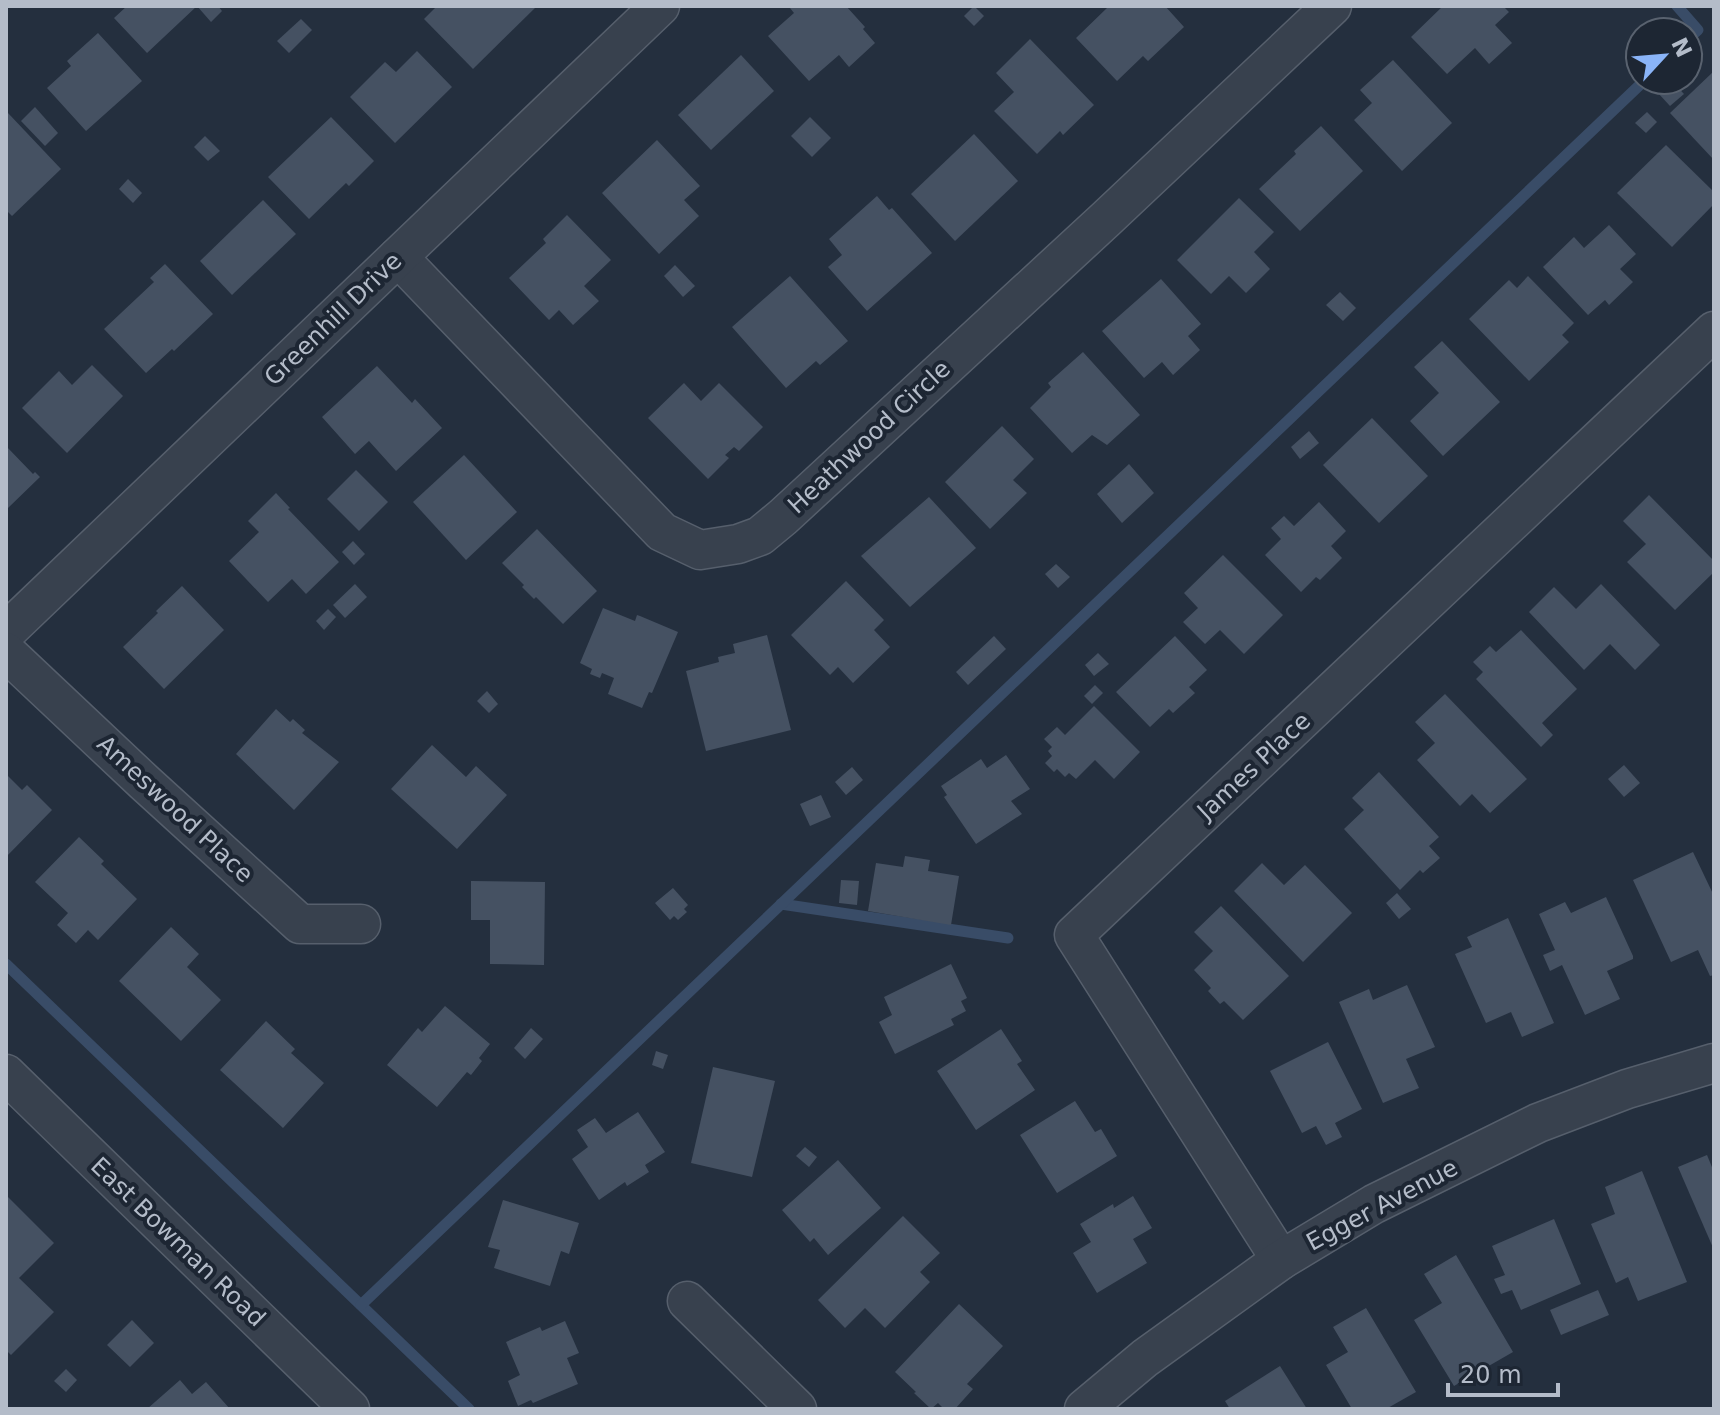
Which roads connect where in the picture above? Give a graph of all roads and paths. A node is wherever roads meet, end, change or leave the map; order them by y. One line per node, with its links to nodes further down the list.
1 (660, 6): 3 (street, Greenhill Drive)
2 (1332, 6): 3 (street, Heathwood Circle)
3 (398, 257): 5 (street, Greenhill Drive)
4 (1714, 331): 10 (street, James Place)
5 (6, 632)
6 (6, 652): 7 (street, Ameswood Place)
7 (361, 924)
8 (1714, 1063): 10 (street, Egger Avenue)
9 (6, 1074): 12 (street, East Bowman Road)
10 (1281, 1260): 14 (street, Egger Avenue)
11 (687, 1301): 13 (street)
12 (350, 1409)
13 (797, 1409)
14 (1084, 1409)

